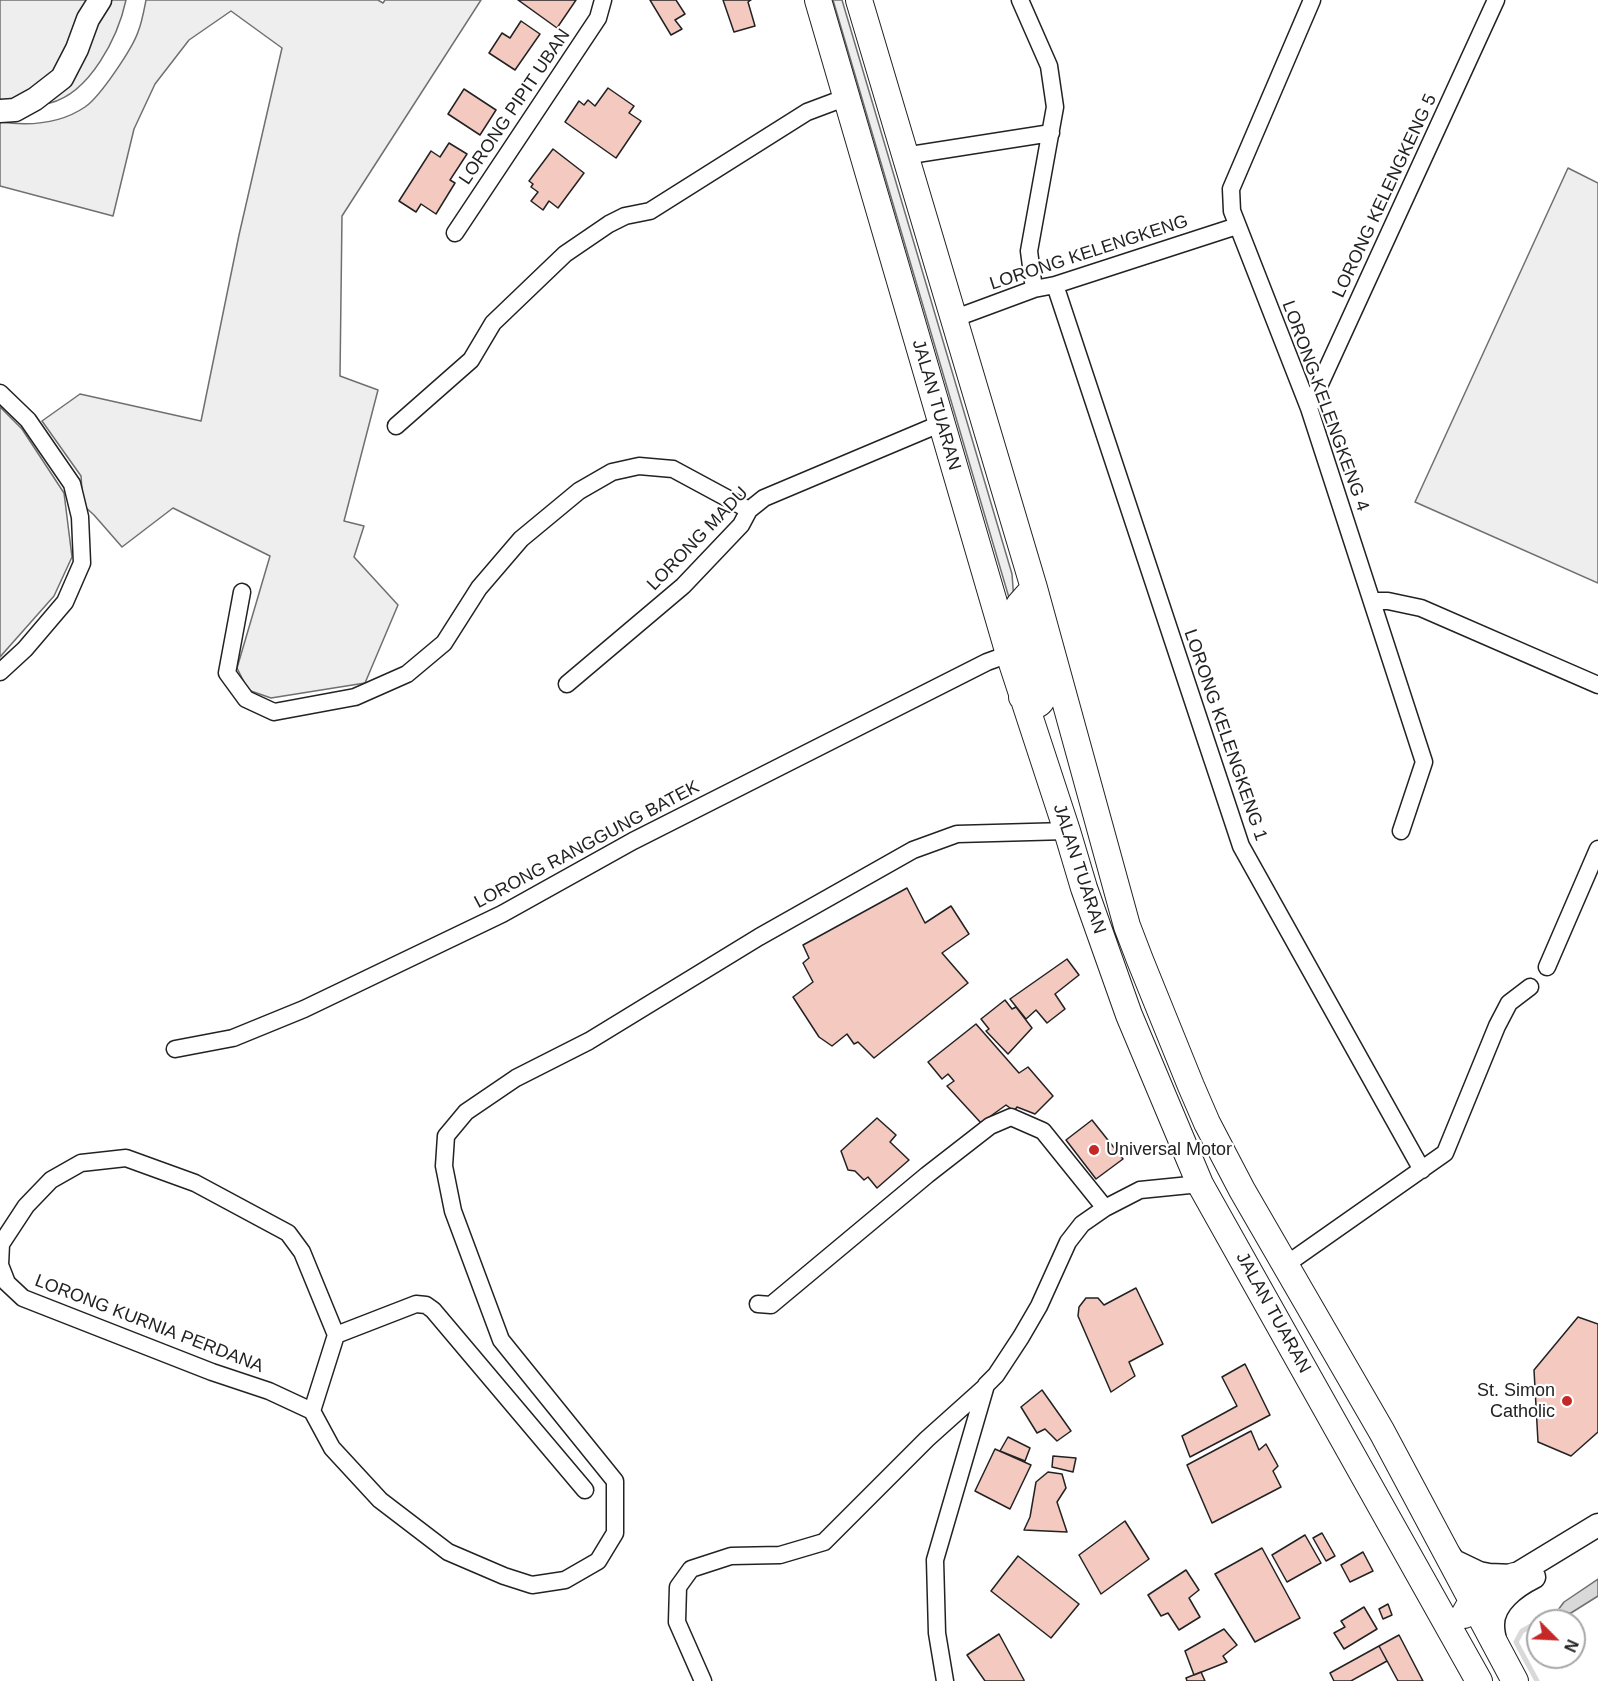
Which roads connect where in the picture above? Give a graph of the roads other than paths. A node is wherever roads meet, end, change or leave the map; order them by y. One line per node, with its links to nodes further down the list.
1 (100, 0): 9 (street)
2 (603, 0): 13 (street, LORONG PIPIT UBAN)
3 (819, 0): 8 (main road, JALAN TUARAN)
4 (859, 0): 11 (main road, JALAN TUARAN)
5 (1020, 0): 10 (street)
6 (1312, 0): 12 (street, LORONG KELENGKENG 4)
7 (1496, 0): 18 (street, LORONG KELENGKENG 5)
8 (847, 97): 19 (main road, JALAN TUARAN); 20 (street)
9 (0, 111)
10 (1051, 133): 11 (street); 15 (street)
11 (904, 156): 16 (main road, JALAN TUARAN)
12 (1237, 226): 14 (street, LORONG KELENGKENG); 18 (street, LORONG KELENGKENG 4)
13 (455, 233)
14 (1055, 285): 15 (street, LORONG KELENGKENG); 36 (street, LORONG KELENGKENG 1)
15 (1034, 289): 16 (street, LORONG KELENGKENG)
16 (953, 319): 22 (main road, JALAN TUARAN)
17 (0, 393): 26 (street)
18 (1309, 408): 24 (street, LORONG KELENGKENG 4)
19 (942, 423): 21 (street, LORONG MADU); 25 (main road, JALAN TUARAN)
20 (396, 426)
21 (749, 510): 23 (street); 27 (street, LORONG MADU)
22 (1034, 588): 29 (main road); 39 (main road, JALAN TUARAN)
23 (242, 592)
24 (1372, 601): 28 (street); 31 (street, LORONG KELENGKENG 4)
25 (1009, 654): 29 (main road, JALAN TUARAN); 35 (street, LORONG RANGGUNG BATEK)
26 (0, 672)
27 (567, 684)
28 (1598, 685)
29 (1023, 697): 30 (main road, JALAN TUARAN)
30 (1067, 831): 37 (main road, JALAN TUARAN); 43 (street)
31 (1401, 831)
32 (1598, 849): 33 (street)
33 (1547, 968)
34 (1530, 987): 36 (street)
35 (175, 1049)
36 (1422, 1170): 39 (street)
37 (1200, 1185): 38 (street); 53 (main road, JALAN TUARAN)
38 (1105, 1208): 40 (street); 42 (street)
39 (1284, 1266): 47 (main road, JALAN TUARAN)
40 (758, 1304)
41 (336, 1335): 43 (street); 43 (street, LORONG KURNIA PERDANA); 44 (street)
42 (986, 1385): 51 (street); 52 (street)
43 (312, 1411)
44 (585, 1490)
45 (1598, 1525): 48 (street)
46 (1598, 1540): 50 (street)
47 (1446, 1551): 48 (street); 49 (main road, JALAN TUARAN)
48 (1514, 1576): 49 (main road)
49 (1472, 1601): 50 (main road, JALAN TUARAN); 54 (main road)
50 (1496, 1648): 55 (main road, JALAN TUARAN)
51 (703, 1681)
52 (945, 1681)
53 (1479, 1681)
54 (1490, 1681)
55 (1515, 1681)

